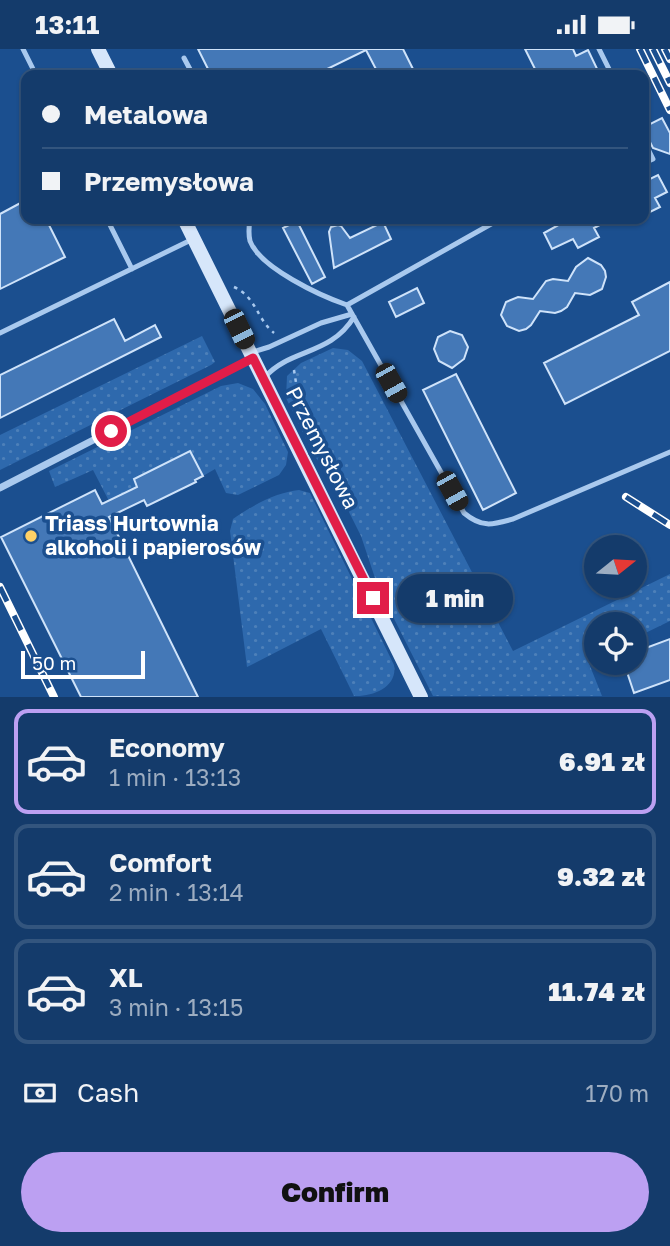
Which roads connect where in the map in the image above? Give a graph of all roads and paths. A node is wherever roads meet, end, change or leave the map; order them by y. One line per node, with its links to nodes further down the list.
1 (23, 49): 5 (lane)
2 (98, 49): 6 (street)
3 (599, 49): 8 (lane)
4 (184, 58): 7 (lane)
5 (34, 70)
6 (108, 70)
7 (190, 70)
8 (610, 70)
9 (110, 224): 14 (lane)
10 (187, 224): 13 (street, Przemysłowa)
11 (249, 224): 16 (lane)
12 (491, 224): 16 (lane)
13 (194, 238): 14 (lane); 20 (street, Przemysłowa)
14 (132, 269): 18 (lane)
15 (239, 289): 19 (path)
16 (347, 305): 17 (lane)
17 (353, 315): 20 (lane); 22 (lane); 23 (lane)
18 (0, 333)
19 (276, 335)
20 (251, 355): 22 (street, Przemysłowa); 24 (street)
21 (295, 373): 25 (path)
22 (263, 379): 26 (street, Przemysłowa)
23 (670, 451)
24 (0, 488)
25 (342, 488)
26 (421, 697)

